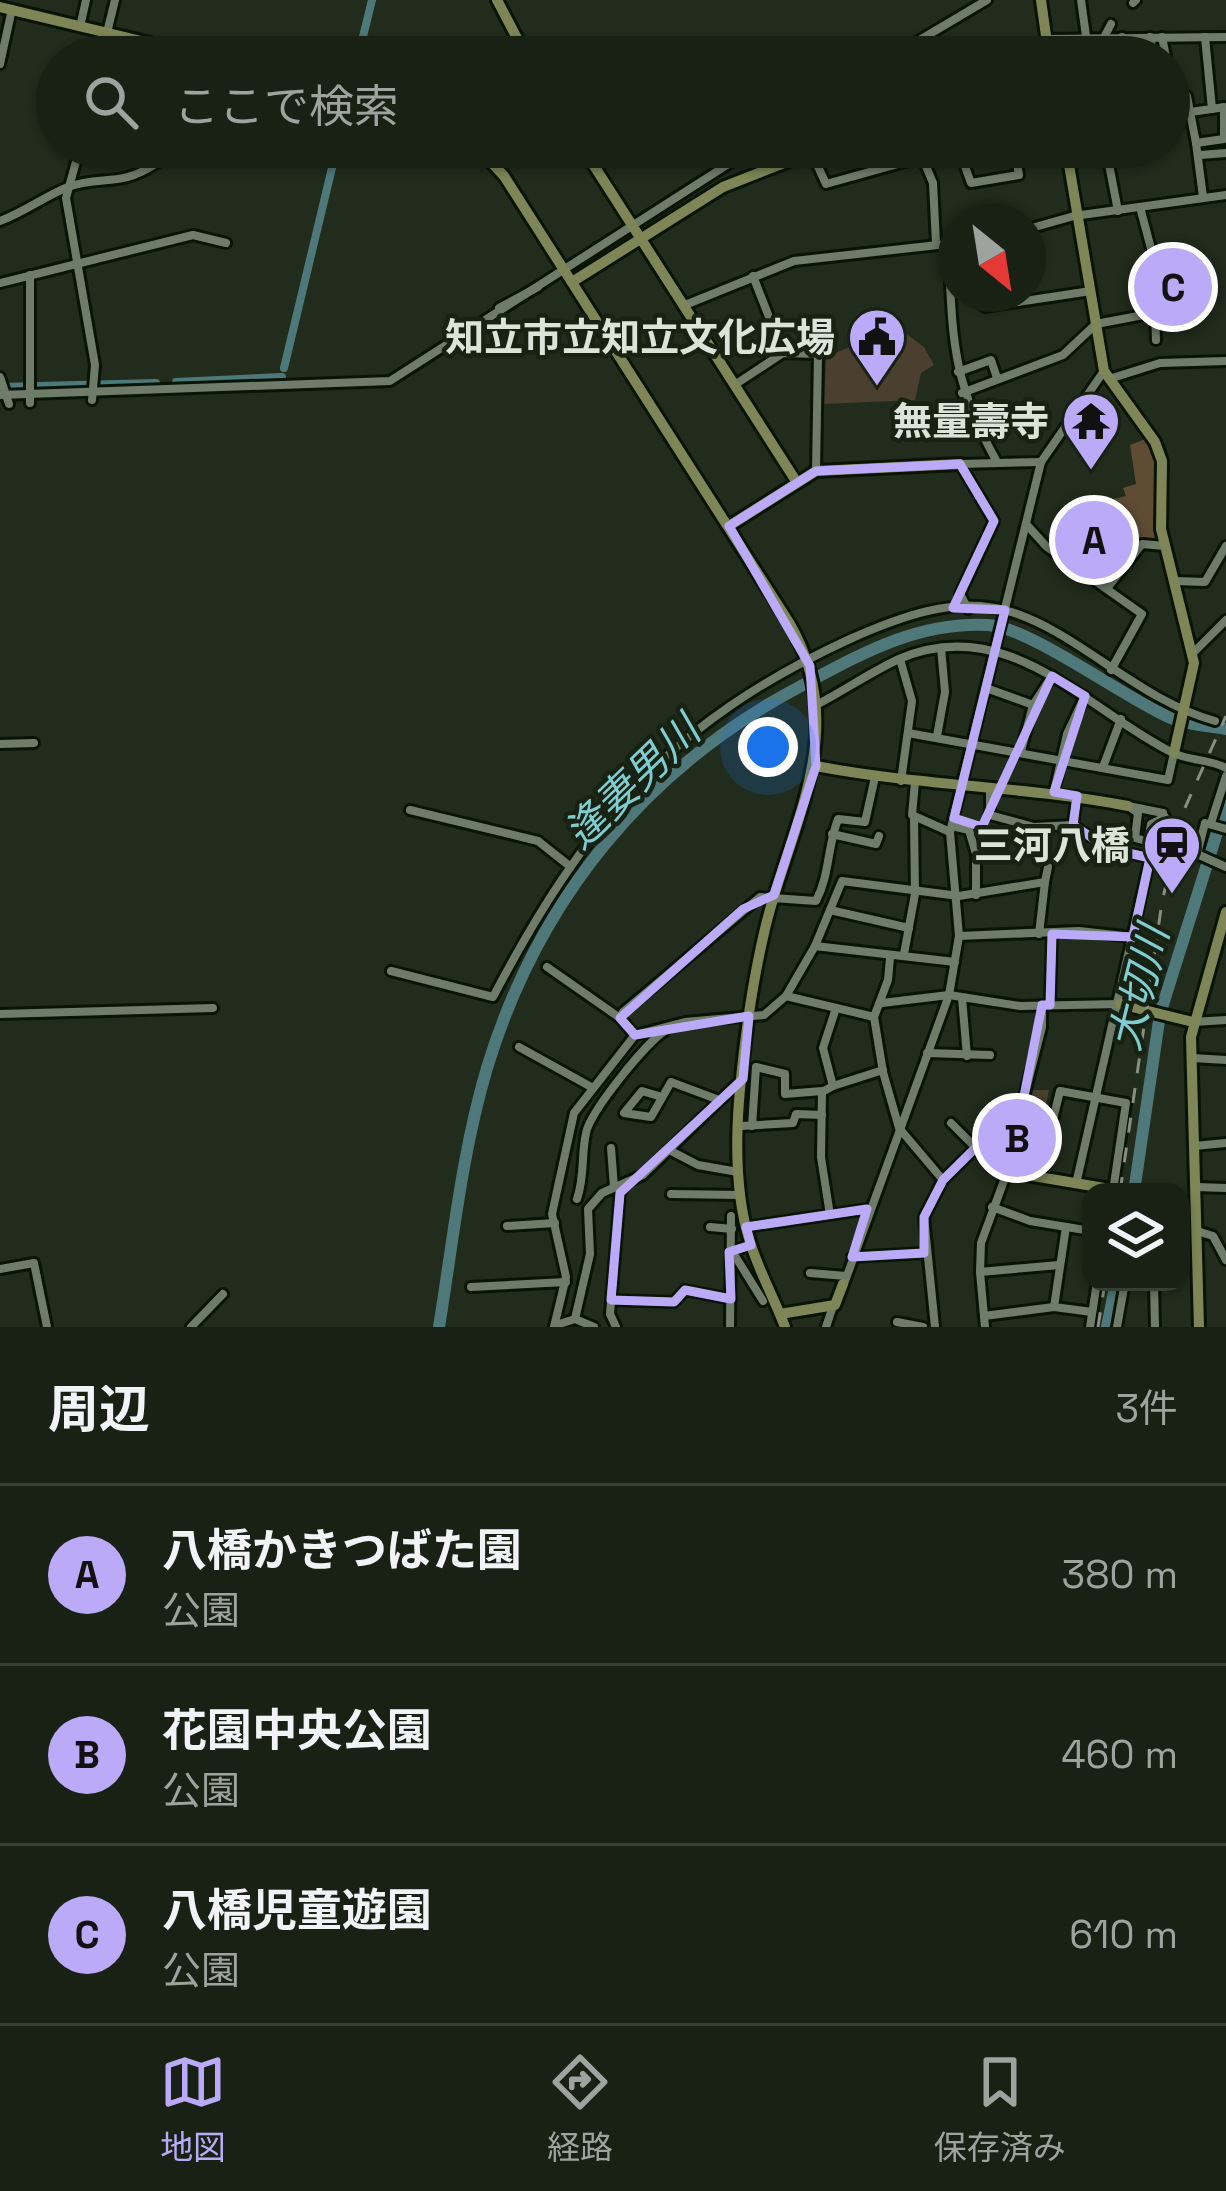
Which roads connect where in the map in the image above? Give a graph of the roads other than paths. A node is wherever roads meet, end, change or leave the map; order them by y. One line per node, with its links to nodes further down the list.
1 (86, 0): 9 (street)
2 (115, 0): 10 (street)
3 (497, 0): 12 (street)
4 (987, 0): 13 (street)
5 (1040, 0): 14 (street)
6 (1081, 0): 15 (street)
7 (6, 8): 9 (street); 20 (street)
8 (1111, 24): 16 (street)
9 (80, 27): 10 (street)
10 (107, 34): 11 (street)
11 (115, 36)
12 (516, 36)
13 (926, 36)
14 (1046, 36)
15 (1086, 36): 16 (street)
16 (1102, 36)
17 (1226, 37): 19 (street)
18 (1190, 38): 19 (street)
19 (1205, 38): 22 (street)
20 (0, 64)
21 (1226, 88): 22 (street)
22 (1210, 92): 23 (street)
23 (1212, 109): 24 (street); 25 (street)
24 (1190, 112): 25 (street)
25 (1196, 143): 27 (street)
26 (1226, 153): 27 (street)
27 (1200, 155): 43 (street)
28 (75, 168): 41 (street)
29 (150, 168): 41 (street)
30 (497, 168): 54 (street)
31 (595, 168): 49 (street)
32 (722, 168): 49 (street)
33 (768, 168): 50 (street)
34 (818, 168): 35 (street)
35 (891, 168)
36 (926, 168): 52 (street)
37 (966, 168): 38 (street)
38 (1018, 168)
39 (1070, 168): 46 (street)
40 (1110, 168): 45 (street)
41 (70, 186): 47 (street); 53 (street)
42 (1226, 195): 43 (street)
43 (1203, 197): 44 (street)
44 (1140, 207): 45 (street); 63 (street)
45 (1118, 211): 46 (street)
46 (1078, 217): 48 (street); 59 (street)
47 (0, 221)
48 (1046, 225)
49 (631, 227): 50 (street); 54 (street)
50 (640, 240): 57 (street); 61 (street)
51 (226, 243): 53 (street)
52 (936, 243): 56 (street)
53 (77, 261): 55 (street); 72 (street)
54 (564, 269): 57 (street); 72 (street)
55 (30, 275): 58 (street); 75 (street)
56 (753, 276): 61 (street); 66 (street)
57 (572, 282): 82 (street)
58 (0, 283)
59 (1091, 291): 60 (street); 64 (street)
60 (1046, 298)
61 (686, 305): 71 (street)
62 (955, 312): 68 (street)
63 (1154, 313): 64 (street); 65 (street)
64 (1096, 324): 69 (street); 70 (street)
65 (1156, 340)
66 (783, 353): 71 (street); 79 (street)
67 (1226, 361): 69 (street)
68 (958, 372): 70 (street); 74 (street)
69 (1106, 375): 77 (street); 83 (street)
70 (998, 378): 74 (street)
71 (736, 384): 80 (street)
72 (93, 390): 73 (street)
73 (4, 391)
74 (962, 393): 76 (street)
75 (30, 403)
76 (997, 462): 77 (street); 78 (street)
77 (1041, 462): 81 (street)
78 (960, 464): 79 (street); 87 (street)
79 (816, 471): 80 (street)
80 (796, 481): 82 (street)
81 (1026, 524): 86 (street); 88 (street)
82 (728, 526): 94 (street)
83 (1165, 546): 85 (street); 86 (street)
84 (1226, 547): 85 (street)
85 (1176, 581): 92 (street)
86 (1108, 587): 95 (street)
87 (968, 609): 88 (street); 94 (street)
88 (1005, 612): 90 (street); 95 (street)
89 (1226, 620): 92 (street)
90 (997, 646): 91 (street); 96 (street); 97 (street)
91 (941, 647): 93 (street); 105 (street)
92 (1192, 654): 101 (street)
93 (900, 659): 99 (street); 104 (street)
94 (809, 662): 99 (street); 130 (street)
95 (1111, 670): 101 (street)
96 (1052, 676): 98 (street); 100 (street)
97 (986, 688): 100 (street); 106 (street)
98 (1085, 696): 102 (street); 111 (street)
99 (818, 700): 112 (street)
100 (1033, 705): 110 (street)
101 (1184, 714): 103 (street); 109 (street)
102 (1121, 719): 109 (street); 113 (street)
103 (1215, 721)
104 (908, 733): 105 (street); 116 (street)
105 (937, 736): 106 (street)
106 (973, 741): 110 (street); 117 (street)
107 (34, 743): 108 (street)
108 (0, 744)
109 (1175, 748): 113 (street); 114 (street)
110 (1021, 752): 111 (street)
111 (1061, 759): 113 (street); 119 (street)
112 (816, 766): 115 (street); 137 (street)
113 (1102, 767)
114 (1226, 772): 124 (street)
115 (875, 777): 116 (street); 128 (street)
116 (908, 782): 117 (street); 123 (street)
117 (964, 785): 118 (street); 126 (street)
118 (990, 786): 119 (street); 125 (street)
119 (1054, 792): 120 (street)
120 (1076, 796): 121 (street); 125 (street)
121 (1137, 809): 121 (street)
122 (410, 810): 130 (street)
123 (914, 818): 126 (street); 136 (street)
124 (1211, 824): 127 (street); 132 (street)
125 (1073, 825): 146 (street)
126 (951, 829): 138 (street); 139 (street)
127 (1226, 829)
128 (832, 834): 129 (street); 133 (street)
129 (879, 836)
130 (567, 864): 153 (street)
131 (1048, 867): 135 (street)
132 (1226, 867)
133 (829, 876): 134 (street); 137 (street)
134 (842, 880): 136 (street); 140 (street)
135 (1045, 882): 138 (street); 143 (street)
136 (915, 894): 139 (street); 142 (street)
137 (774, 895): 164 (street); 166 (street)
138 (976, 895): 139 (street)
139 (959, 896): 145 (street)
140 (830, 910): 142 (street); 147 (street)
141 (1226, 912): 152 (street)
142 (909, 928): 148 (street)
143 (1039, 934): 144 (street); 145 (street)
144 (1052, 934): 146 (street); 160 (street)
145 (959, 936): 150 (street)
146 (1133, 937): 159 (street)
147 (815, 946): 149 (street); 156 (street)
148 (904, 954): 149 (street); 150 (street)
149 (890, 958): 158 (street)
150 (955, 962): 155 (street)
151 (547, 967): 166 (street)
152 (1209, 969): 154 (street); 168 (street)
153 (391, 970)
154 (1226, 974)
155 (949, 995): 157 (street); 158 (street); 172 (street)
156 (785, 996): 162 (street); 164 (street)
157 (962, 998): 160 (street); 174 (street)
158 (882, 1003): 165 (street)
159 (1120, 1004): 160 (street); 168 (street); 183 (street)
160 (1046, 1005): 192 (street)
161 (213, 1007): 163 (street)
162 (836, 1008): 165 (street); 179 (street)
163 (0, 1014)
164 (749, 1016): 169 (street); 178 (street)
165 (874, 1017): 177 (street)
166 (620, 1018): 170 (street)
167 (1226, 1020): 168 (street)
168 (1193, 1022): 175 (street)
169 (676, 1024): 170 (street); 208 (street)
170 (635, 1034): 180 (street)
171 (519, 1047): 180 (street)
172 (927, 1053): 174 (street); 188 (street)
173 (990, 1054): 174 (street)
174 (967, 1056)
175 (1191, 1058): 176 (street); 190 (street)
176 (1226, 1060)
177 (883, 1070): 179 (street); 188 (street)
178 (743, 1079): 184 (street); 187 (street)
179 (832, 1086): 181 (street)
180 (593, 1088): 213 (street)
181 (822, 1091): 185 (street); 187 (street)
182 (662, 1097): 182 (street); 184 (street)
183 (1097, 1097): 196 (street); 199 (street); 200 (street)
184 (719, 1100): 193 (street)
185 (822, 1114): 187 (street); 211 (street)
186 (951, 1123): 192 (street)
187 (746, 1126): 195 (street)
188 (899, 1128): 197 (street); 209 (street)
189 (1226, 1143): 190 (street)
190 (1194, 1145): 204 (street)
191 (611, 1148): 202 (street)
192 (977, 1149): 194 (street); 197 (street)
193 (671, 1150): 195 (street); 198 (street)
194 (1009, 1167): 196 (street); 210 (street)
195 (740, 1172): 207 (street)
196 (1039, 1178): 200 (street)
197 (943, 1180): 223 (street)
198 (628, 1181): 202 (street); 238 (street)
199 (1114, 1183)
200 (1076, 1184): 201 (street)
201 (1082, 1185)
202 (614, 1186): 244 (street)
203 (1226, 1188): 204 (street)
204 (1196, 1191): 205 (street); 220 (street)
205 (1190, 1193)
206 (671, 1194): 207 (street)
207 (740, 1195): 216 (street)
208 (577, 1198)
209 (868, 1208): 211 (street); 224 (street)
210 (992, 1208): 217 (street); 229 (street)
211 (830, 1215): 216 (street)
212 (731, 1216): 218 (street)
213 (554, 1223): 214 (street); 231 (street)
214 (507, 1226)
215 (710, 1227): 218 (street)
216 (746, 1227): 221 (street)
217 (1066, 1227): 219 (street); 226 (street)
218 (732, 1229): 222 (street)
219 (1082, 1230)
220 (1197, 1231): 225 (street); 260 (street)
221 (751, 1245): 222 (street); 243 (street)
222 (732, 1251): 237 (street); 239 (street)
223 (924, 1253): 224 (street); 256 (street)
224 (852, 1257): 230 (street)
225 (1226, 1260)
226 (1059, 1265): 229 (street); 241 (street)
227 (0, 1269): 248 (street)
228 (810, 1273): 230 (street)
229 (980, 1273): 245 (street)
230 (845, 1280): 240 (street)
231 (566, 1282): 232 (street); 247 (street)
232 (471, 1287)
233 (1096, 1291): 242 (street)
234 (1123, 1291): 258 (street)
235 (1154, 1291): 259 (street)
236 (223, 1294): 249 (street)
237 (731, 1299): 238 (street); 252 (street)
238 (611, 1300): 251 (street)
239 (763, 1300)
240 (833, 1305): 243 (street); 254 (street)
241 (1054, 1307): 242 (street); 245 (street)
242 (1092, 1312): 257 (street)
243 (780, 1314): 253 (street)
244 (574, 1319): 247 (street); 250 (street)
245 (985, 1321)
246 (897, 1322): 255 (street)
247 (554, 1326)
248 (47, 1327)
249 (191, 1327)
250 (594, 1327)
251 (616, 1327)
252 (730, 1327)
253 (785, 1327)
254 (826, 1327)
255 (923, 1327)
256 (935, 1327)
257 (1090, 1327)
258 (1117, 1327)
259 (1155, 1327)
260 (1199, 1327)

